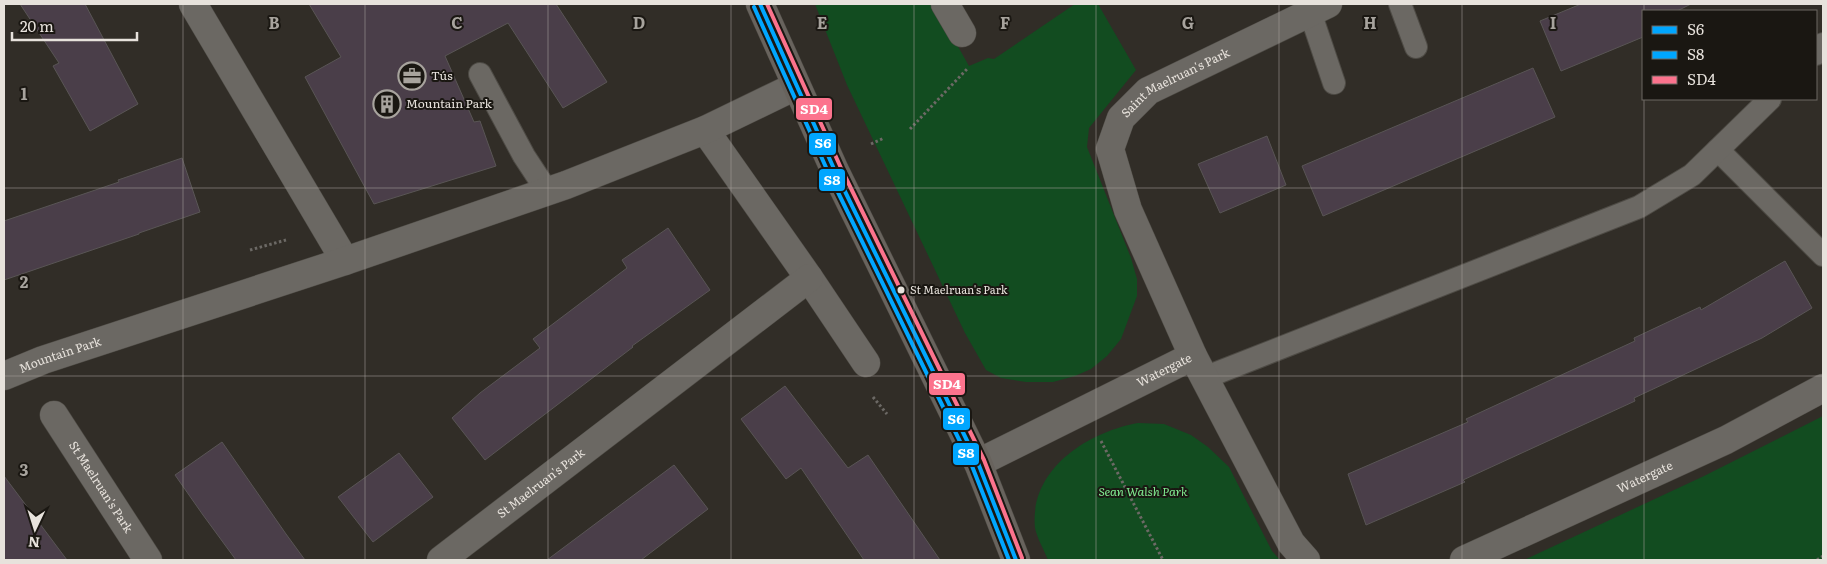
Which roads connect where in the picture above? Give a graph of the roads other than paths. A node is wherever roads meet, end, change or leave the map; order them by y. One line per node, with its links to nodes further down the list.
1 (193, 4): 16 (street)
2 (760, 4): 10 (main road)
3 (945, 4): 6 (street)
4 (1400, 4): 7 (lane)
5 (1319, 8): 9 (lane); 19 (street, Saint Maelruan's Park)
6 (962, 33)
7 (1416, 47)
8 (480, 74): 14 (lane)
9 (1334, 83)
10 (796, 86): 12 (street, Mountain Park); 23 (main road)
11 (1769, 100): 13 (lane)
12 (705, 130): 14 (street, Mountain Park); 17 (street)
13 (1718, 150): 15 (lane); 19 (lane)
14 (547, 191): 16 (street, Mountain Park)
15 (1823, 255)
16 (345, 260): 20 (street, Mountain Park)
17 (809, 278): 18 (street); 26 (street, St Maelruan's Park)
18 (866, 363)
19 (1198, 367): 23 (street, Watergate); 27 (street, Watergate)
20 (4, 376)
21 (1823, 388): 28 (street, Watergate)
22 (54, 415): 25 (street, St Maelruan's Park)
23 (978, 463): 24 (main road)
24 (1010, 559)
25 (148, 560)
26 (441, 560)
27 (1306, 560)
28 (1464, 560)

